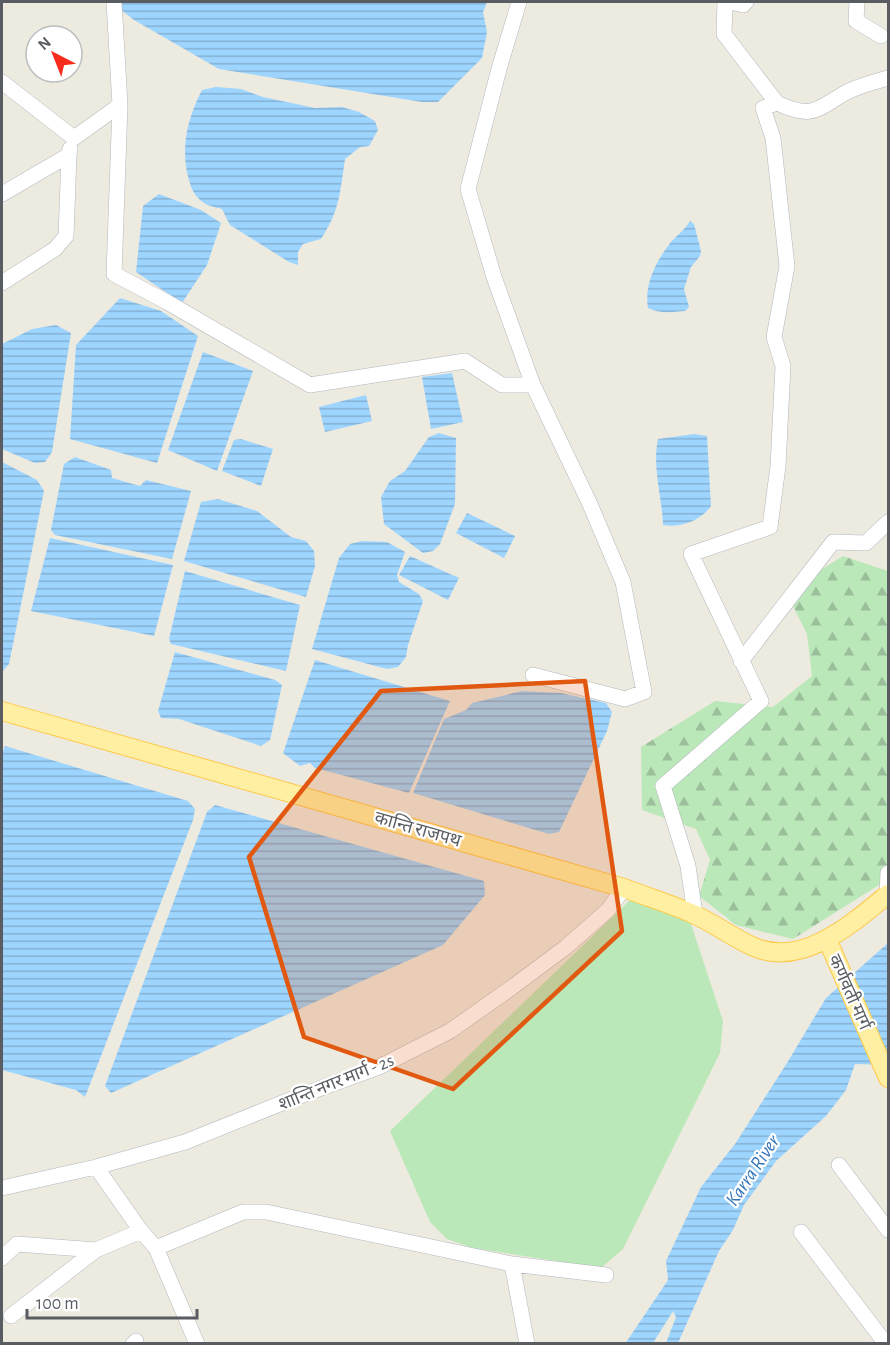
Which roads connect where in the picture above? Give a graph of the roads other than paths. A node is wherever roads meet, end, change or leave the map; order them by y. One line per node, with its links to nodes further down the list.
1 (114, 2): 11 (street)
2 (519, 2): 16 (street)
3 (725, 2): 10 (street)
4 (730, 2): 5 (street)
5 (746, 2)
6 (857, 2): 7 (street)
7 (881, 36)
8 (888, 78): 10 (street)
9 (2, 82): 12 (street)
10 (777, 103): 18 (street)
11 (120, 105): 12 (street); 16 (street)
12 (74, 138): 13 (street)
13 (69, 155): 14 (street); 15 (street)
14 (2, 194)
15 (2, 283)
16 (533, 385): 19 (street)
17 (888, 522): 18 (street)
18 (741, 661): 24 (street)
19 (533, 675)
20 (2, 711): 22 (main road, कान्ति राजपथ)
21 (888, 873): 23 (street)
22 (624, 888): 24 (main road, कान्ति राजपथ); 28 (street, शान्ति नगर मार्ग - 2s)
23 (888, 895): 25 (main road, कान्ति राजपथ)
24 (695, 914): 25 (main road, कान्ति राजपथ)
25 (827, 939): 26 (main road, कर्णवती मार्ग)
26 (888, 1078)
27 (839, 1165): 30 (street)
28 (96, 1167): 29 (street, शान्ति नगर मार्ग - 2s); 31 (street)
29 (2, 1188)
30 (888, 1230)
31 (141, 1231): 33 (street); 34 (street)
32 (801, 1232): 41 (street)
33 (156, 1248): 36 (street); 39 (street)
34 (96, 1250): 35 (street); 38 (street)
35 (2, 1258)
36 (512, 1264): 37 (street); 40 (street)
37 (606, 1275)
38 (11, 1316)
39 (197, 1344)
40 (527, 1344)
41 (886, 1344)

